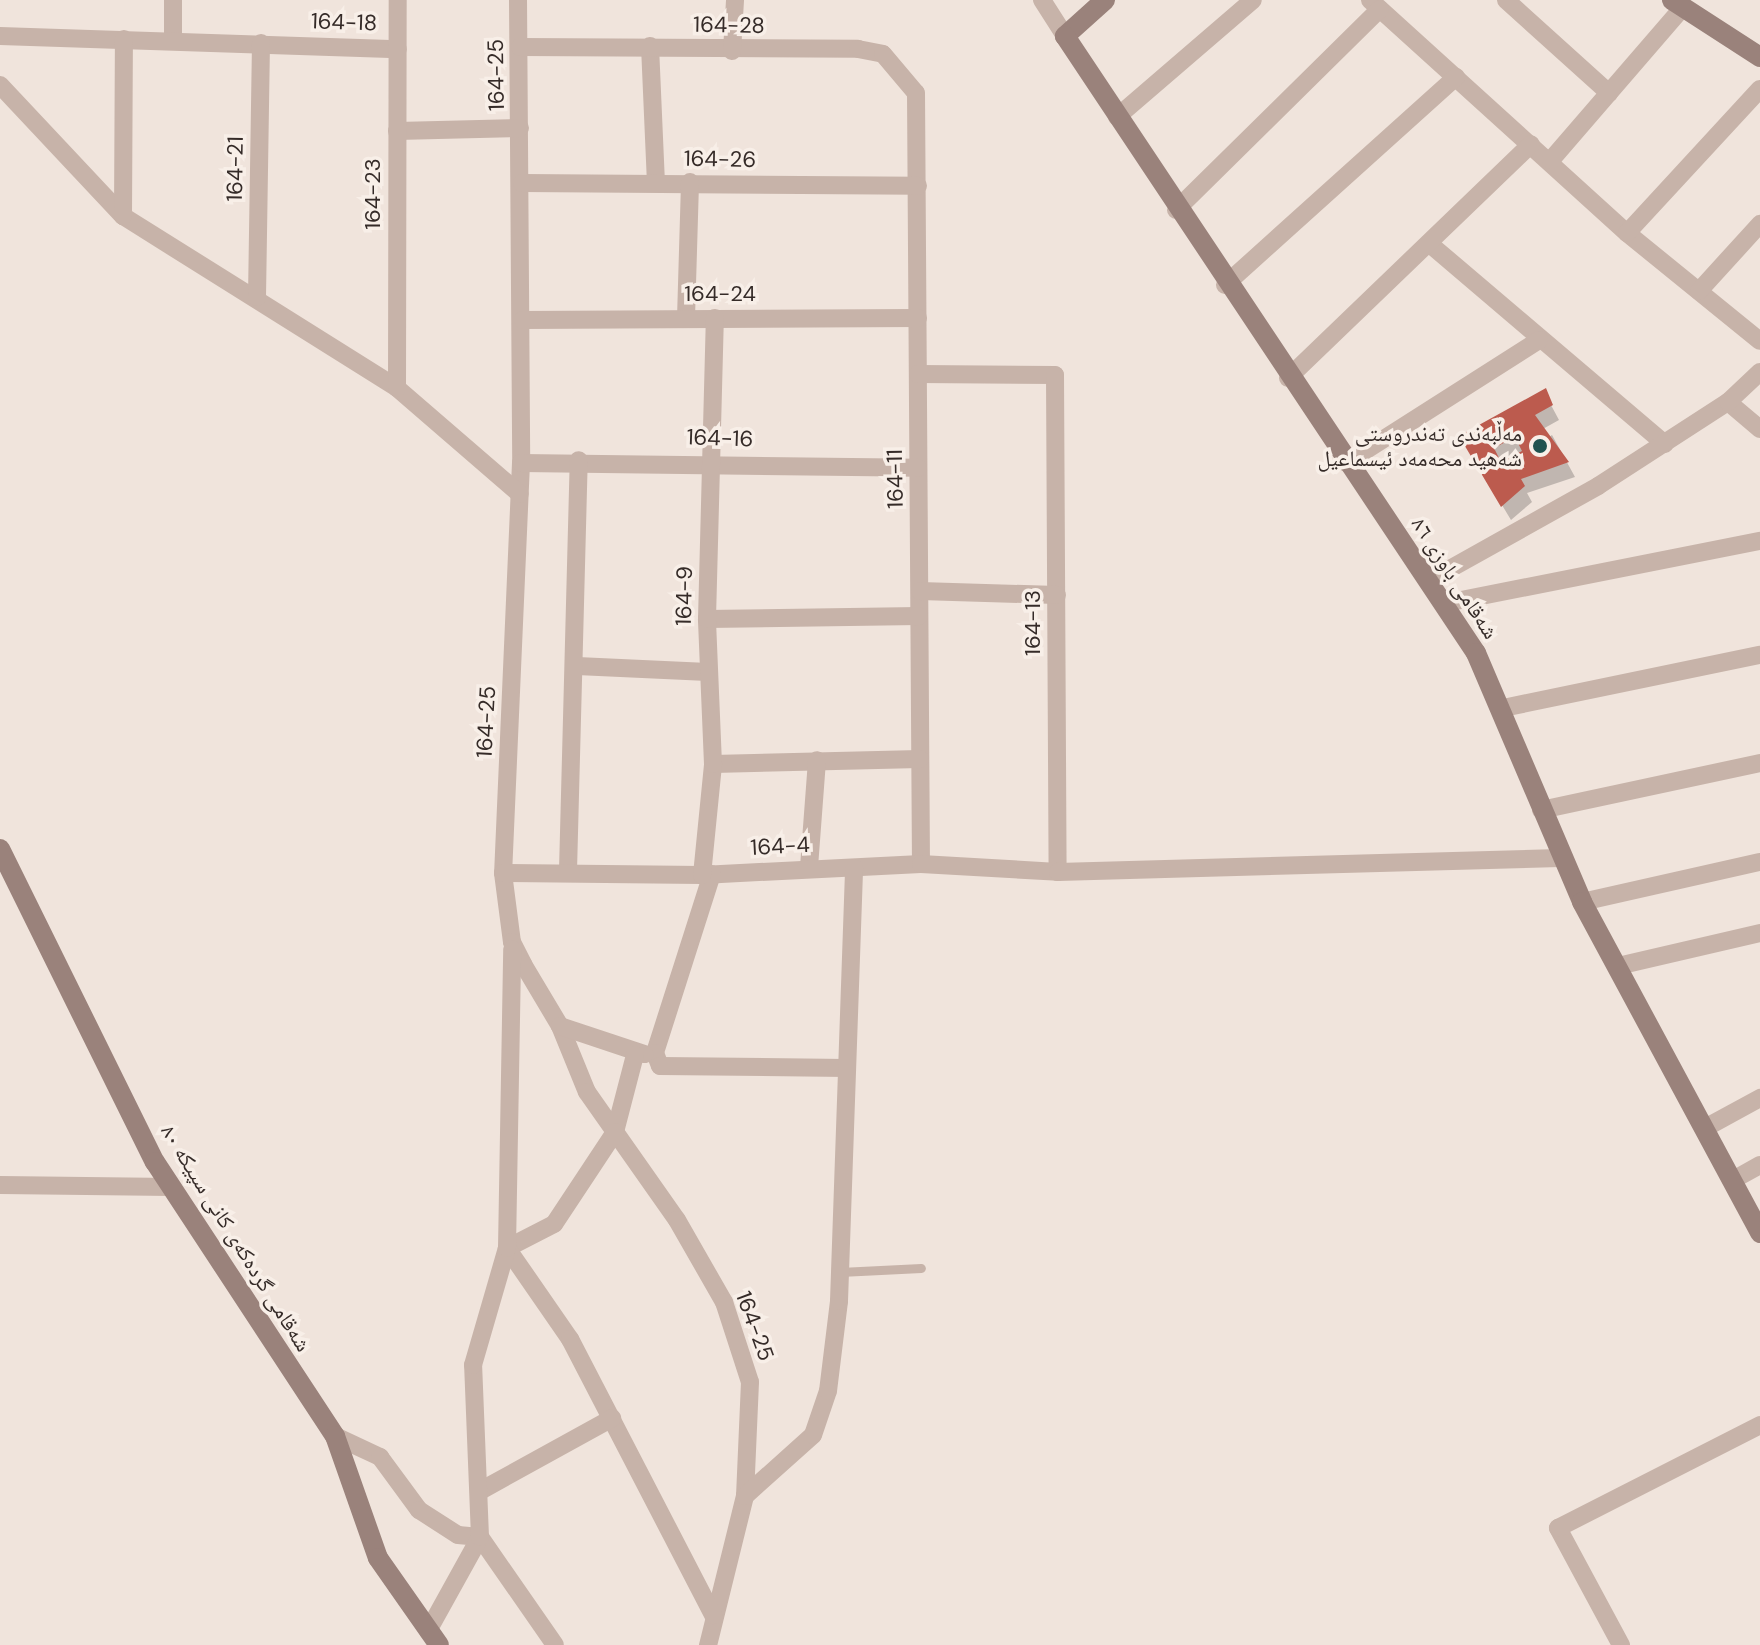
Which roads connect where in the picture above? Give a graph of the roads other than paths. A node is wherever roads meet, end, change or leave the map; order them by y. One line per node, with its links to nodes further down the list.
1 (173, 0): 13 (street)
2 (398, 0): 18 (street, 164-23)
3 (518, 0): 17 (street, 164-25)
4 (735, 0): 19 (street)
5 (1042, 0): 12 (street)
6 (1105, 0): 12 (street)
7 (1253, 0): 26 (street)
8 (1506, 0): 25 (street)
9 (1677, 4): 20 (street); 25 (street)
10 (1375, 5): 21 (street); 35 (street)
11 (0, 36): 14 (street, 164-18)
12 (1065, 36): 26 (street, شەقامی باوزی ٨٦)
13 (173, 38): 14 (street, 164-18); 15 (street, 164-18)
14 (124, 39): 36 (street)
15 (261, 43): 18 (street, 164-18); 42 (street, 164-21)
16 (650, 46): 17 (street, 164-28); 19 (street, 164-28); 31 (street)
17 (520, 47): 27 (street, 164-25)
18 (398, 49): 28 (street, 164-23)
19 (732, 51): 24 (street, 164-28)
20 (1760, 57)
21 (1456, 77): 29 (street); 40 (street)
22 (0, 85): 36 (street)
23 (1760, 89): 38 (street)
24 (916, 93): 34 (street, 164-11)
25 (1609, 93): 30 (street)
26 (1117, 117): 35 (street, شەقامی باوزی ٨٦)
27 (520, 128): 28 (street); 33 (street, 164-25)
28 (397, 131): 52 (street, 164-23)
29 (1531, 144): 30 (street); 39 (street)
30 (1551, 160): 38 (street)
31 (656, 182): 32 (street, 164-26); 33 (street, 164-26)
32 (690, 182): 34 (street, 164-26); 43 (street)
33 (522, 183): 46 (street, 164-25)
34 (918, 186): 45 (street, 164-11)
35 (1176, 210): 40 (street, شەقامی باوزی ٨٦)
36 (123, 216): 42 (street)
37 (1760, 224): 41 (street)
38 (1627, 233): 41 (street)
39 (1431, 245): 47 (street); 51 (street)
40 (1225, 285): 51 (street, شەقامی باوزی ٨٦)
41 (1699, 291): 48 (street)
42 (257, 297): 52 (street)
43 (686, 318): 44 (street, 164-24); 46 (street, 164-24)
44 (715, 318): 45 (street, 164-24); 57 (street, 164-9)
45 (918, 318): 50 (street, 164-11)
46 (523, 320): 58 (street, 164-25)
47 (1539, 340): 55 (street); 59 (street)
48 (1760, 341)
49 (1760, 372): 53 (street)
50 (918, 374): 60 (street, 164-11); 65 (street, 164-13)
51 (1288, 378): 59 (street, شەقامی باوزی ٨٦)
52 (397, 388): 61 (street)
53 (1728, 402): 54 (street); 55 (street)
54 (1760, 429)
55 (1665, 444): 63 (street)
56 (579, 460): 57 (street, 164-16); 58 (street, 164-16); 70 (street)
57 (711, 462): 60 (street, 164-16); 68 (street, 164-9)
58 (521, 463): 61 (street, 164-25)
59 (1346, 463): 63 (street, شەقامی باوزی ٨٦)
60 (918, 468): 64 (street, 164-11)
61 (520, 494): 86 (street, 164-25)
62 (1760, 541): 66 (street)
63 (1430, 580): 66 (street, شەقامی باوزی ٨٦)
64 (920, 591): 65 (street); 67 (street, 164-11)
65 (1057, 595): 85 (street, 164-13)
66 (1446, 603): 72 (street, شەقامی باوزی ٨٦)
67 (919, 616): 68 (street); 73 (street, 164-11)
68 (707, 619): 71 (street, 164-9)
69 (1760, 655): 72 (street)
70 (577, 666): 71 (street); 84 (street)
71 (708, 672): 76 (street, 164-9)
72 (1503, 708): 77 (street, شەقامی باوزی ٨٦)
73 (920, 759): 74 (street); 81 (street, 164-11)
74 (817, 760): 76 (street); 82 (street)
75 (1760, 763): 77 (street)
76 (713, 764): 87 (street, 164-9)
77 (1541, 810): 79 (street, شەقامی باوزی ٨٦)
78 (0, 849): 102 (street, شەقامی گردەکەی کانی سپیکە ٨٠)
79 (1560, 858): 85 (street, 164-4); 88 (street, شەقامی باوزی ٨٦)
80 (1760, 862): 88 (street)
81 (921, 864): 83 (street, 164-4); 85 (street, 164-4)
82 (809, 867): 83 (street, 164-4); 87 (street, 164-4)
83 (854, 868): 95 (street)
84 (568, 871): 86 (street, 164-4); 87 (street, 164-4)
85 (1058, 872)
86 (503, 873): 90 (street, 164-25)
87 (707, 874): 93 (street, 164-9)
88 (1582, 902): 91 (street, شەقامی باوزی ٨٦)
89 (1760, 933): 91 (street)
90 (512, 942): 92 (street, 164-25); 104 (street)
91 (1618, 966): 97 (street, شەقامی باوزی ٨٦)
92 (560, 1026): 94 (street); 98 (street, 164-25)
93 (655, 1053): 94 (street); 95 (street)
94 (635, 1055): 98 (street)
95 (847, 1068): 106 (street)
96 (1760, 1098): 97 (street)
97 (1705, 1128): 100 (street, شەقامی باوزی ٨٦)
98 (615, 1132): 104 (street); 111 (street, 164-25)
99 (1759, 1166): 100 (street)
100 (1733, 1180): 103 (street, شەقامی باوزی ٨٦)
101 (0, 1185): 102 (street)
102 (172, 1187): 109 (street, شەقامی گردەکەی کانی سپیکە ٨٠)
103 (1760, 1233)
104 (507, 1248): 107 (street); 110 (street)
105 (921, 1268): 106 (lane)
106 (840, 1272): 111 (street)
107 (612, 1418): 110 (street); 113 (street)
108 (1760, 1425): 117 (street)
109 (335, 1436): 112 (street); 114 (street, شەقامی گردەکەی کانی سپیکە ٨٠)
110 (480, 1491): 112 (street)
111 (745, 1496): 113 (street)
112 (480, 1537): 114 (street); 115 (street)
113 (713, 1615): 116 (street)
114 (434, 1638)
115 (555, 1645)
116 (708, 1645)
117 (1621, 1645)

